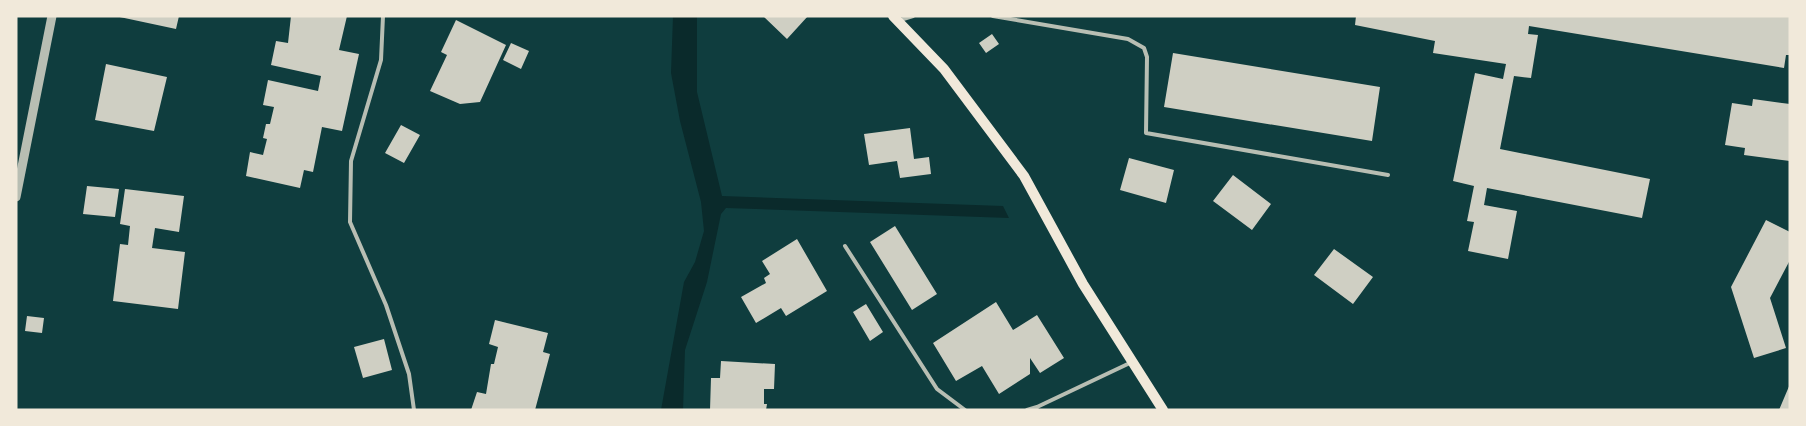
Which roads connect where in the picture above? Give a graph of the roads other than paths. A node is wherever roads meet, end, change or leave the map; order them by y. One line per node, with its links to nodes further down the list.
1 (52, 16): 7 (street)
2 (383, 16): 11 (lane)
3 (913, 16): 5 (lane)
4 (993, 16): 6 (lane)
5 (895, 19): 9 (main road)
6 (1388, 175)
7 (16, 197)
8 (845, 246): 12 (lane)
9 (1133, 362): 10 (lane); 14 (main road)
10 (1037, 408): 13 (lane)
11 (414, 410)
12 (965, 410)
13 (1027, 410)
14 (1163, 410)

